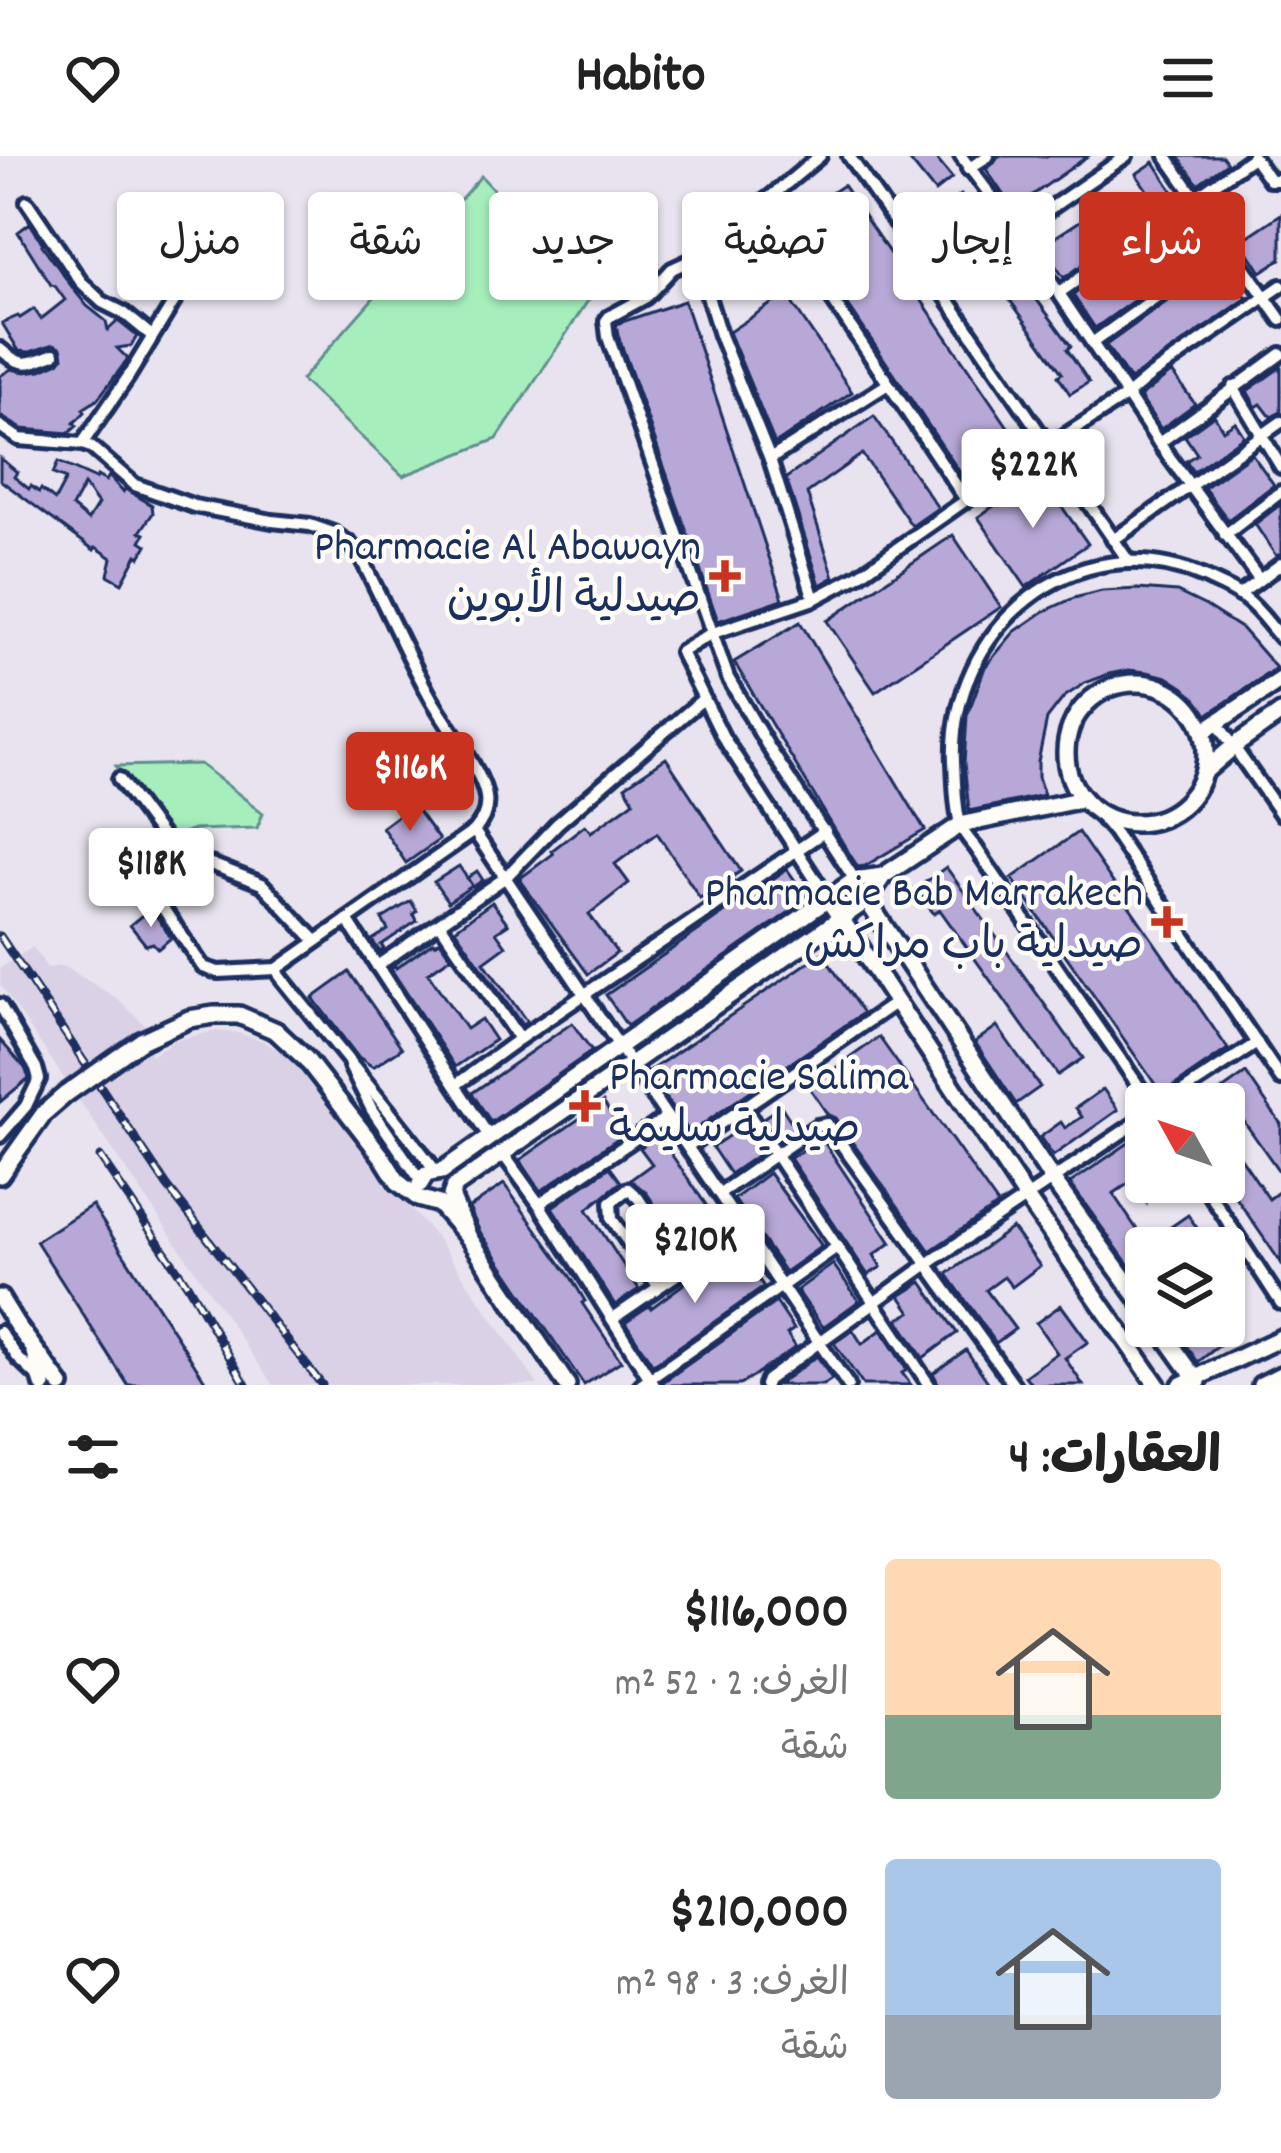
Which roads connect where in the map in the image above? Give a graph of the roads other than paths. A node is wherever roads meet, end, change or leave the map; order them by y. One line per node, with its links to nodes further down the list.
1 (820, 156): 10 (street)
2 (849, 156): 16 (street)
3 (961, 156): 8 (street)
4 (988, 156): 8 (street)
5 (1126, 156): 15 (street)
6 (1166, 156): 12 (street)
7 (1253, 157): 9 (street); 13 (street)
8 (968, 169): 11 (street)
9 (1281, 180)
10 (776, 192)
11 (986, 192)
12 (1190, 192)
13 (1203, 192)
14 (27, 202): 30 (street)
15 (1055, 206)
16 (893, 221)
17 (682, 264): 56 (street)
18 (1245, 270): 23 (street)
19 (1079, 279): 22 (street)
20 (1281, 286): 23 (street)
21 (1055, 287): 22 (street)
22 (1059, 293): 31 (street)
23 (1266, 298): 29 (street); 37 (street)
24 (175, 300): 30 (street)
25 (709, 300): 44 (street)
26 (832, 300): 35 (street)
27 (947, 300): 43 (street)
28 (1152, 300): 31 (street)
29 (1281, 320)
30 (152, 336): 42 (street)
31 (1092, 343): 37 (street)
32 (0, 349): 33 (street)
33 (54, 354)
34 (1281, 354): 36 (street)
35 (888, 384): 44 (street); 48 (street)
36 (1233, 387): 40 (street); 41 (street)
37 (1126, 396): 41 (street); 43 (street)
38 (1281, 422): 40 (street)
39 (0, 426): 42 (street)
40 (1261, 434): 45 (street); 46 (street)
41 (1159, 442): 46 (street)
42 (82, 444): 68 (street)
43 (1048, 446): 48 (street); 50 (street)
44 (770, 459): 55 (street)
45 (1281, 467)
46 (1190, 486): 49 (street); 50 (street)
47 (1281, 492): 49 (street)
48 (966, 500): 55 (street)
49 (1225, 535): 53 (street)
50 (1113, 540): 51 (street)
51 (1129, 562): 54 (street); 67 (street)
52 (1281, 564): 53 (street)
53 (1258, 578): 54 (street)
54 (1239, 595): 57 (street)
55 (814, 599): 56 (street)
56 (710, 634): 59 (street); 69 (street)
57 (1281, 638)
58 (1281, 680): 61 (street)
59 (703, 699): 70 (street); 72 (street)
60 (1281, 713): 62 (street)
61 (1210, 727): 62 (street); 63 (street); 65 (street)
62 (1234, 746): 63 (street); 66 (street)
63 (1202, 774): 65 (street)
64 (118, 779): 82 (street)
65 (1089, 804): 67 (street); 87 (street)
66 (1281, 814)
67 (960, 825): 73 (street); 91 (street)
68 (474, 831): 72 (street); 78 (street)
69 (825, 831): 70 (street); 74 (street)
70 (796, 849): 75 (street); 83 (street)
71 (198, 860): 80 (street)
72 (506, 877): 79 (street); 83 (street)
73 (883, 877): 74 (street); 76 (street)
74 (855, 880): 75 (street); 76 (street)
75 (828, 899): 77 (street); 88 (street)
76 (867, 900): 77 (street); 105 (street)
77 (842, 918): 84 (street); 89 (street)
78 (347, 920): 80 (street); 81 (street)
79 (440, 924): 81 (street); 86 (street)
80 (315, 940): 82 (street)
81 (376, 966): 93 (street)
82 (277, 969): 104 (street)
83 (585, 994): 86 (street); 88 (street)
84 (896, 1003): 94 (street); 108 (street)
85 (0, 1005): 97 (street)
86 (519, 1039): 93 (street)
87 (1257, 1043): 90 (street); 92 (street)
88 (620, 1048): 89 (street); 98 (street)
89 (630, 1065): 95 (street); 100 (street)
90 (1281, 1079)
91 (1137, 1083)
92 (1196, 1083)
93 (457, 1084): 98 (street)
94 (744, 1107): 99 (street); 101 (street)
95 (667, 1117): 99 (street); 110 (street)
96 (1125, 1130): 105 (street)
97 (0, 1136)
98 (490, 1138): 104 (street)
99 (688, 1146): 106 (street)
100 (503, 1154): 107 (street); 110 (street)
101 (777, 1154): 106 (street); 112 (street); 113 (street)
102 (383, 1158): 103 (street, bridge); 104 (street); 107 (street)
103 (0, 1175)
104 (430, 1177): 107 (street); 107 (street)
105 (1052, 1179): 108 (street); 115 (street)
106 (720, 1193): 111 (street)
107 (443, 1197): 132 (street)
108 (1026, 1197): 113 (street); 137 (street)
109 (1216, 1203): 119 (street)
110 (538, 1204): 121 (street)
111 (745, 1228): 114 (street); 117 (street)
112 (837, 1247): 117 (street); 120 (street)
113 (929, 1263): 120 (street); 136 (street)
114 (685, 1268): 116 (street); 116 (street)
115 (1125, 1281)
116 (658, 1286): 121 (street)
117 (783, 1286): 124 (street); 128 (street)
118 (0, 1298): 126 (street)
119 (1281, 1303)
120 (874, 1304): 124 (street); 135 (street)
121 (612, 1319): 128 (street)
122 (0, 1332): 130 (street)
123 (1281, 1338): 129 (street)
124 (820, 1342): 133 (street); 134 (street)
125 (1171, 1347): 129 (street)
126 (34, 1349): 130 (street); 131 (street)
127 (1281, 1376): 138 (street)
128 (648, 1383)
129 (1192, 1383)
130 (44, 1384)
131 (61, 1385)
132 (567, 1385)
133 (765, 1385)
134 (848, 1385)
135 (929, 1385)
136 (1013, 1385)
137 (1157, 1385)
138 (1261, 1385)

